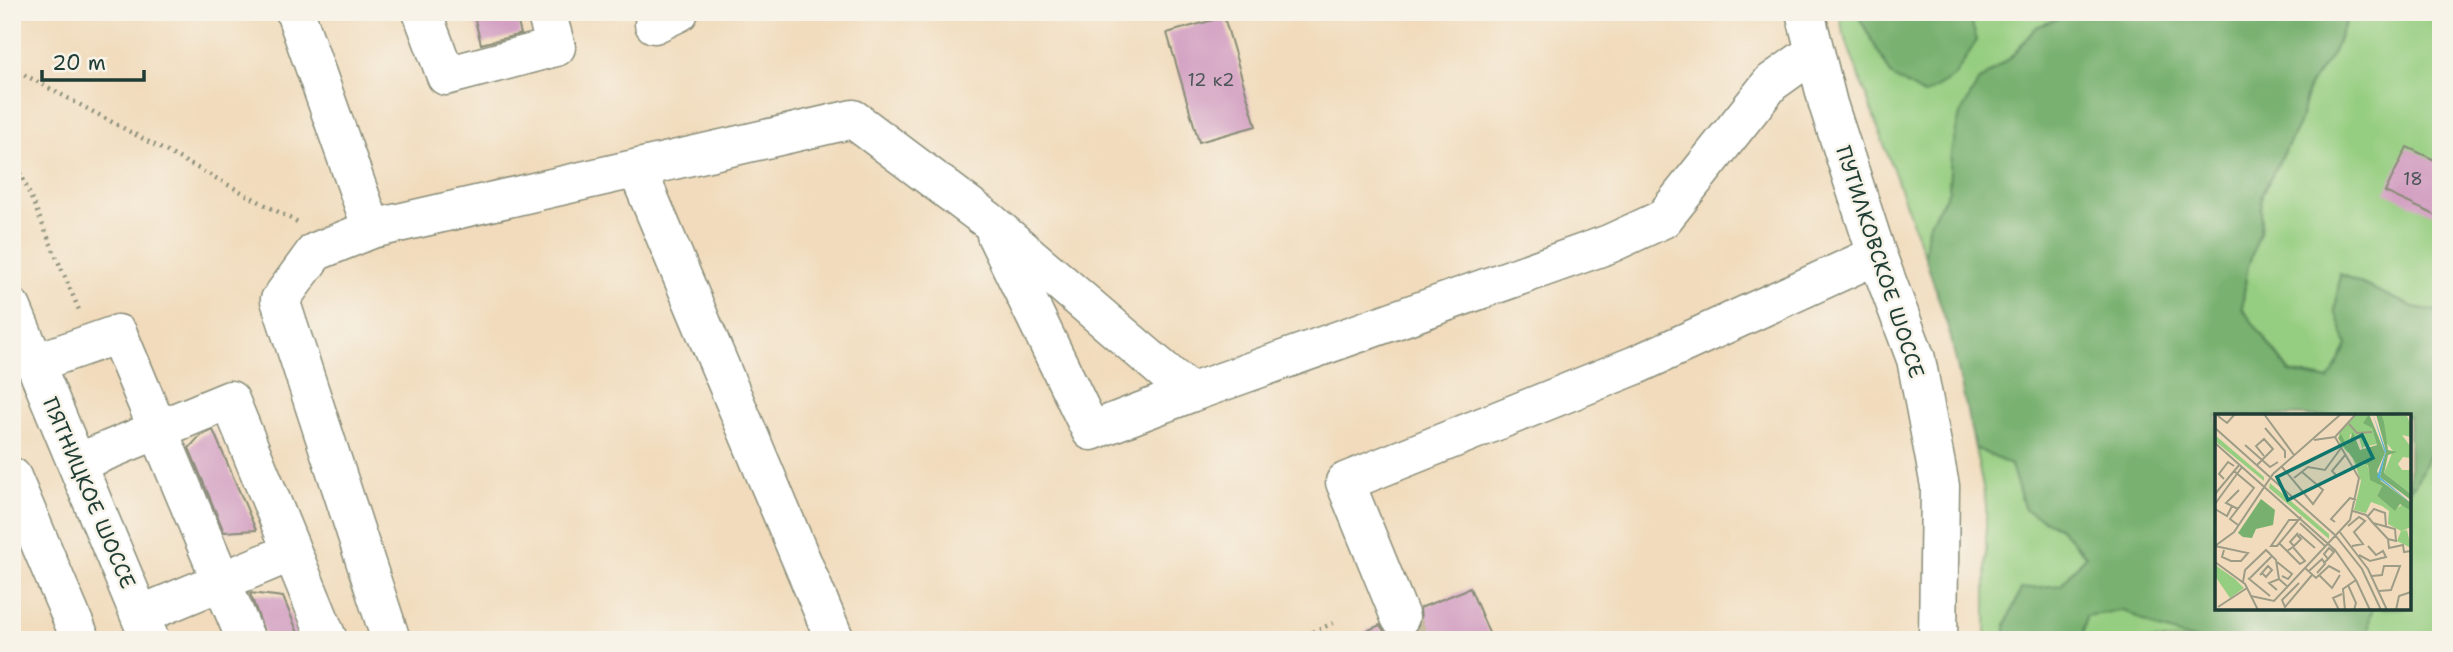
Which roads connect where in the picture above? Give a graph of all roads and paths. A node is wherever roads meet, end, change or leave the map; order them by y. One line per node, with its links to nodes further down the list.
1 (295, 12): 9 (street)
2 (422, 12): 3 (street)
3 (546, 12)
4 (1805, 12): 5 (street, ПУТИЛКОВСКОЕ ШОССЕ)
5 (1814, 54): 11 (street, ПУТИЛКОВСКОЕ ШОССЕ); 14 (street)
6 (12, 68): 10 (path)
7 (637, 169): 8 (street); 9 (street); 27 (street)
8 (989, 221): 14 (street); 14 (street)
9 (372, 229): 10 (street)
10 (315, 252): 26 (street)
11 (1877, 255): 20 (street); 29 (street, ПУТИЛКОВСКОЕ ШОССЕ)
12 (12, 309): 13 (street, ПЯТНИЦКОЕ ШОССЕ)
13 (35, 363): 15 (street); 16 (street, ПЯТНИЦКОЕ ШОССЕ)
14 (1190, 393)
15 (158, 430): 16 (street); 18 (street); 19 (street)
16 (77, 463): 22 (street, ПЯТНИЦКОЕ ШОССЕ)
17 (12, 477): 23 (street)
18 (292, 552): 19 (street); 25 (street)
19 (221, 581): 22 (street); 24 (street)
20 (1400, 617)
21 (1336, 622): 28 (path)
22 (145, 627)
23 (81, 640)
24 (246, 640)
25 (328, 640)
26 (391, 640)
27 (835, 640)
28 (1293, 640)
29 (1938, 640)

